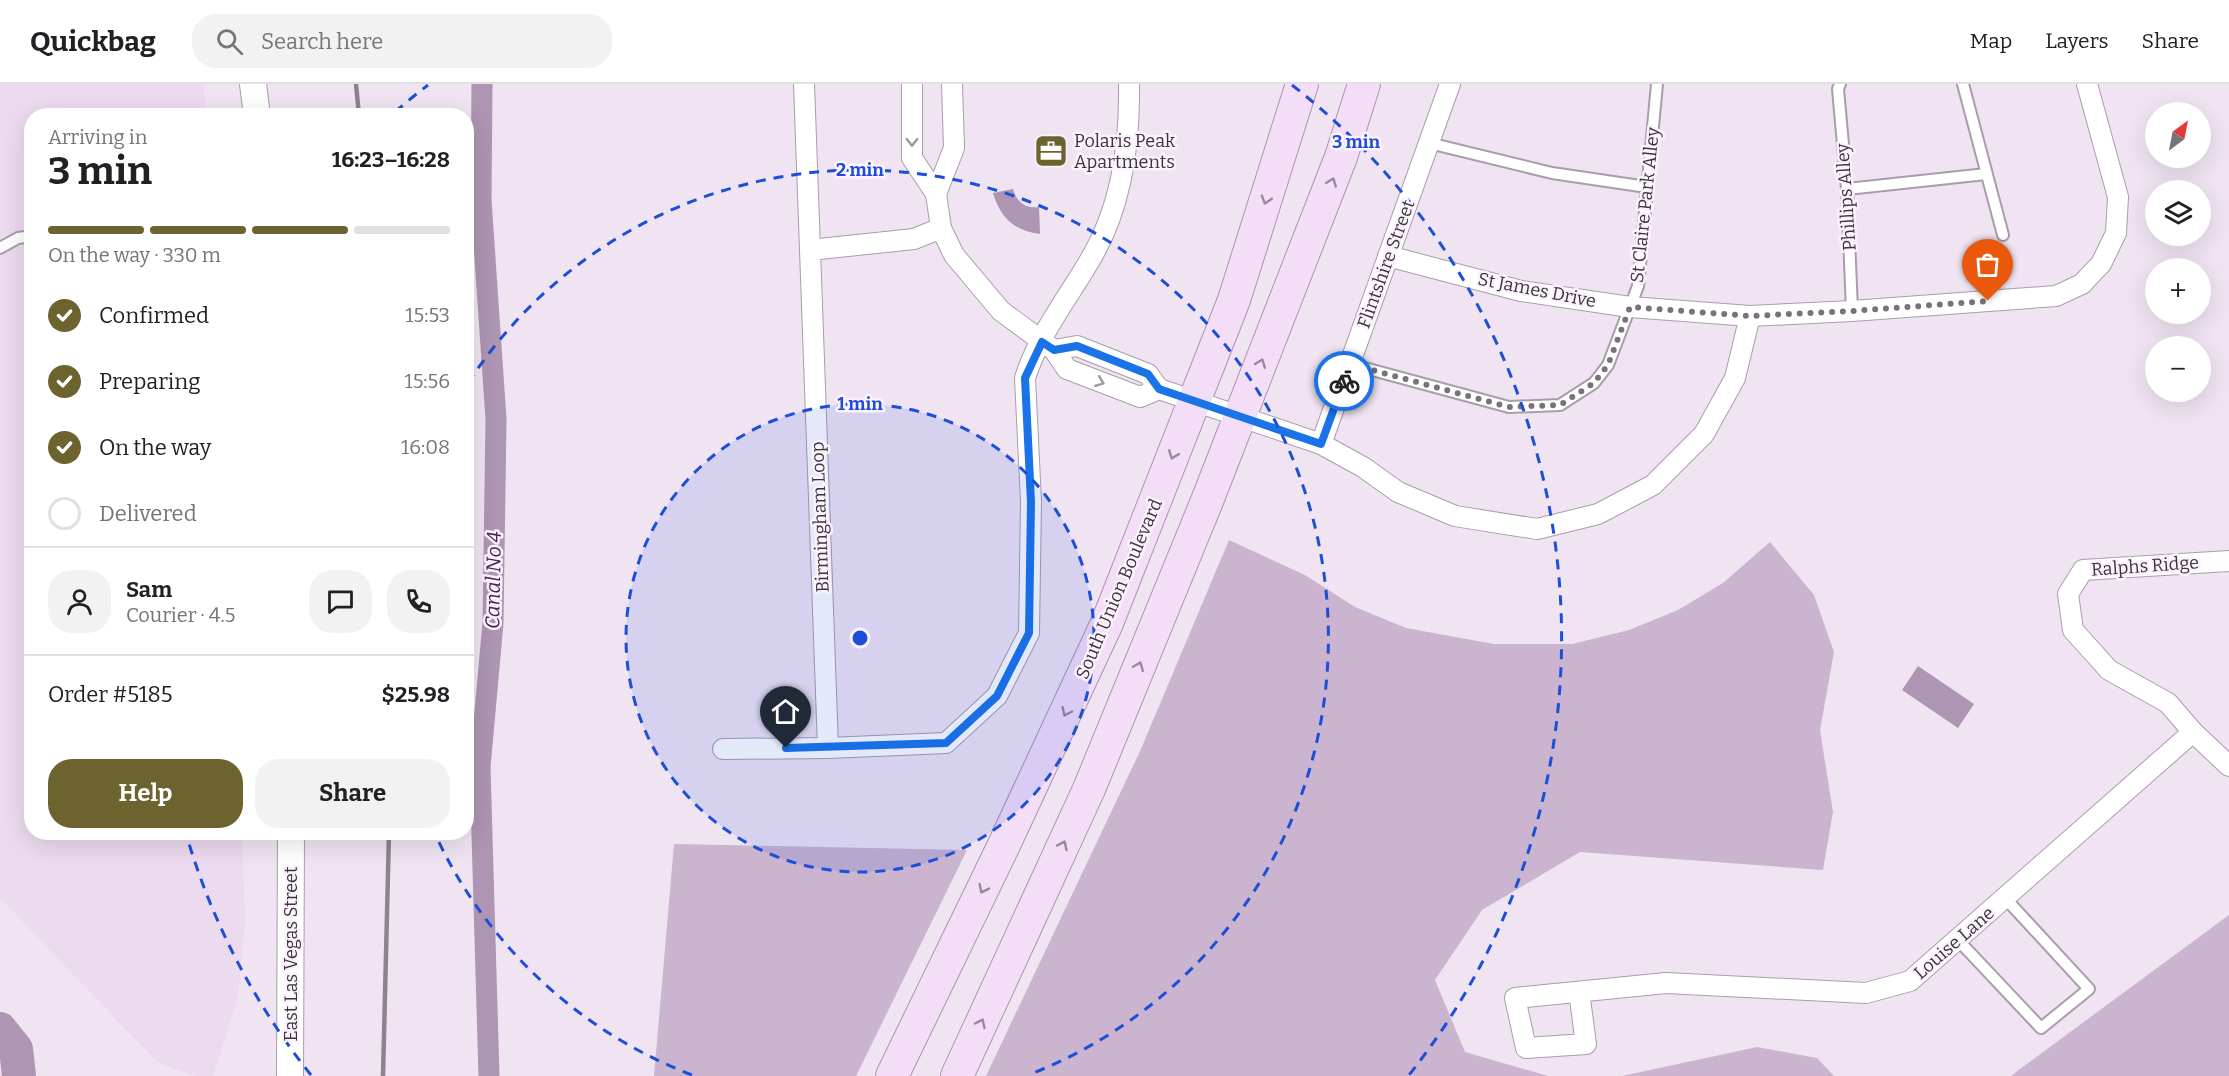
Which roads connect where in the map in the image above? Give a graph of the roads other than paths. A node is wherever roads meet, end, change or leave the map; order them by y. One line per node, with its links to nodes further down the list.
1 (253, 84): 13 (street)
2 (804, 84): 23 (street, Birmingham Loop)
3 (912, 84): 18 (street, one-way to 18)
4 (952, 84): 18 (street)
5 (1129, 84): 28 (street)
6 (1302, 84): 30 (main road, South Union Boulevard, one-way to 30)
7 (1364, 84): 31 (main road, one-way to 7)
8 (1450, 84): 14 (street, Flintshire Street)
9 (1657, 84): 16 (lane, St Claire Park Alley)
10 (1840, 84): 17 (lane, Phillips Alley)
11 (1963, 84): 15 (lane)
12 (2087, 84): 26 (street, St James Drive)
13 (256, 108)
14 (1429, 142): 16 (lane); 24 (street, Flintshire Street)
15 (1986, 174): 17 (lane); 20 (lane)
16 (1647, 187): 25 (lane, St Claire Park Alley)
17 (1847, 189): 26 (lane, Phillips Alley)
18 (936, 194): 19 (street)
19 (941, 228): 23 (street); 28 (street)
20 (2003, 236)
21 (24, 237): 22 (lane)
22 (0, 248)
23 (810, 250): 35 (street, Birmingham Loop)
24 (1388, 256): 25 (street, St James Drive); 29 (street, Flintshire Street)
25 (1630, 307): 27 (street, St James Drive); 29 (lane, St Claire Park Alley)
26 (1852, 311): 27 (street, St James Drive)
27 (1750, 316): 32 (street)
28 (1048, 346): 30 (street); 35 (street)
29 (1350, 364): 32 (street, Flintshire Street)
30 (1195, 400): 31 (street); 43 (main road, South Union Boulevard, one-way to 43)
31 (1239, 418): 32 (street); 44 (main road, one-way to 31)
32 (1321, 444)
33 (2229, 561): 34 (street, Ralphs Ridge)
34 (2193, 732): 37 (street, Ralphs Ridge); 39 (street, Louise Lane)
35 (828, 748): 36 (street)
36 (723, 749)
37 (2229, 766)
38 (291, 840): 42 (street, East Las Vegas Street)
39 (2006, 899): 40 (street, Louise Lane); 40 (lane)
40 (1958, 940): 41 (street, Louise Lane)
41 (1579, 992)
42 (290, 1076)
43 (892, 1076)
44 (957, 1076)

